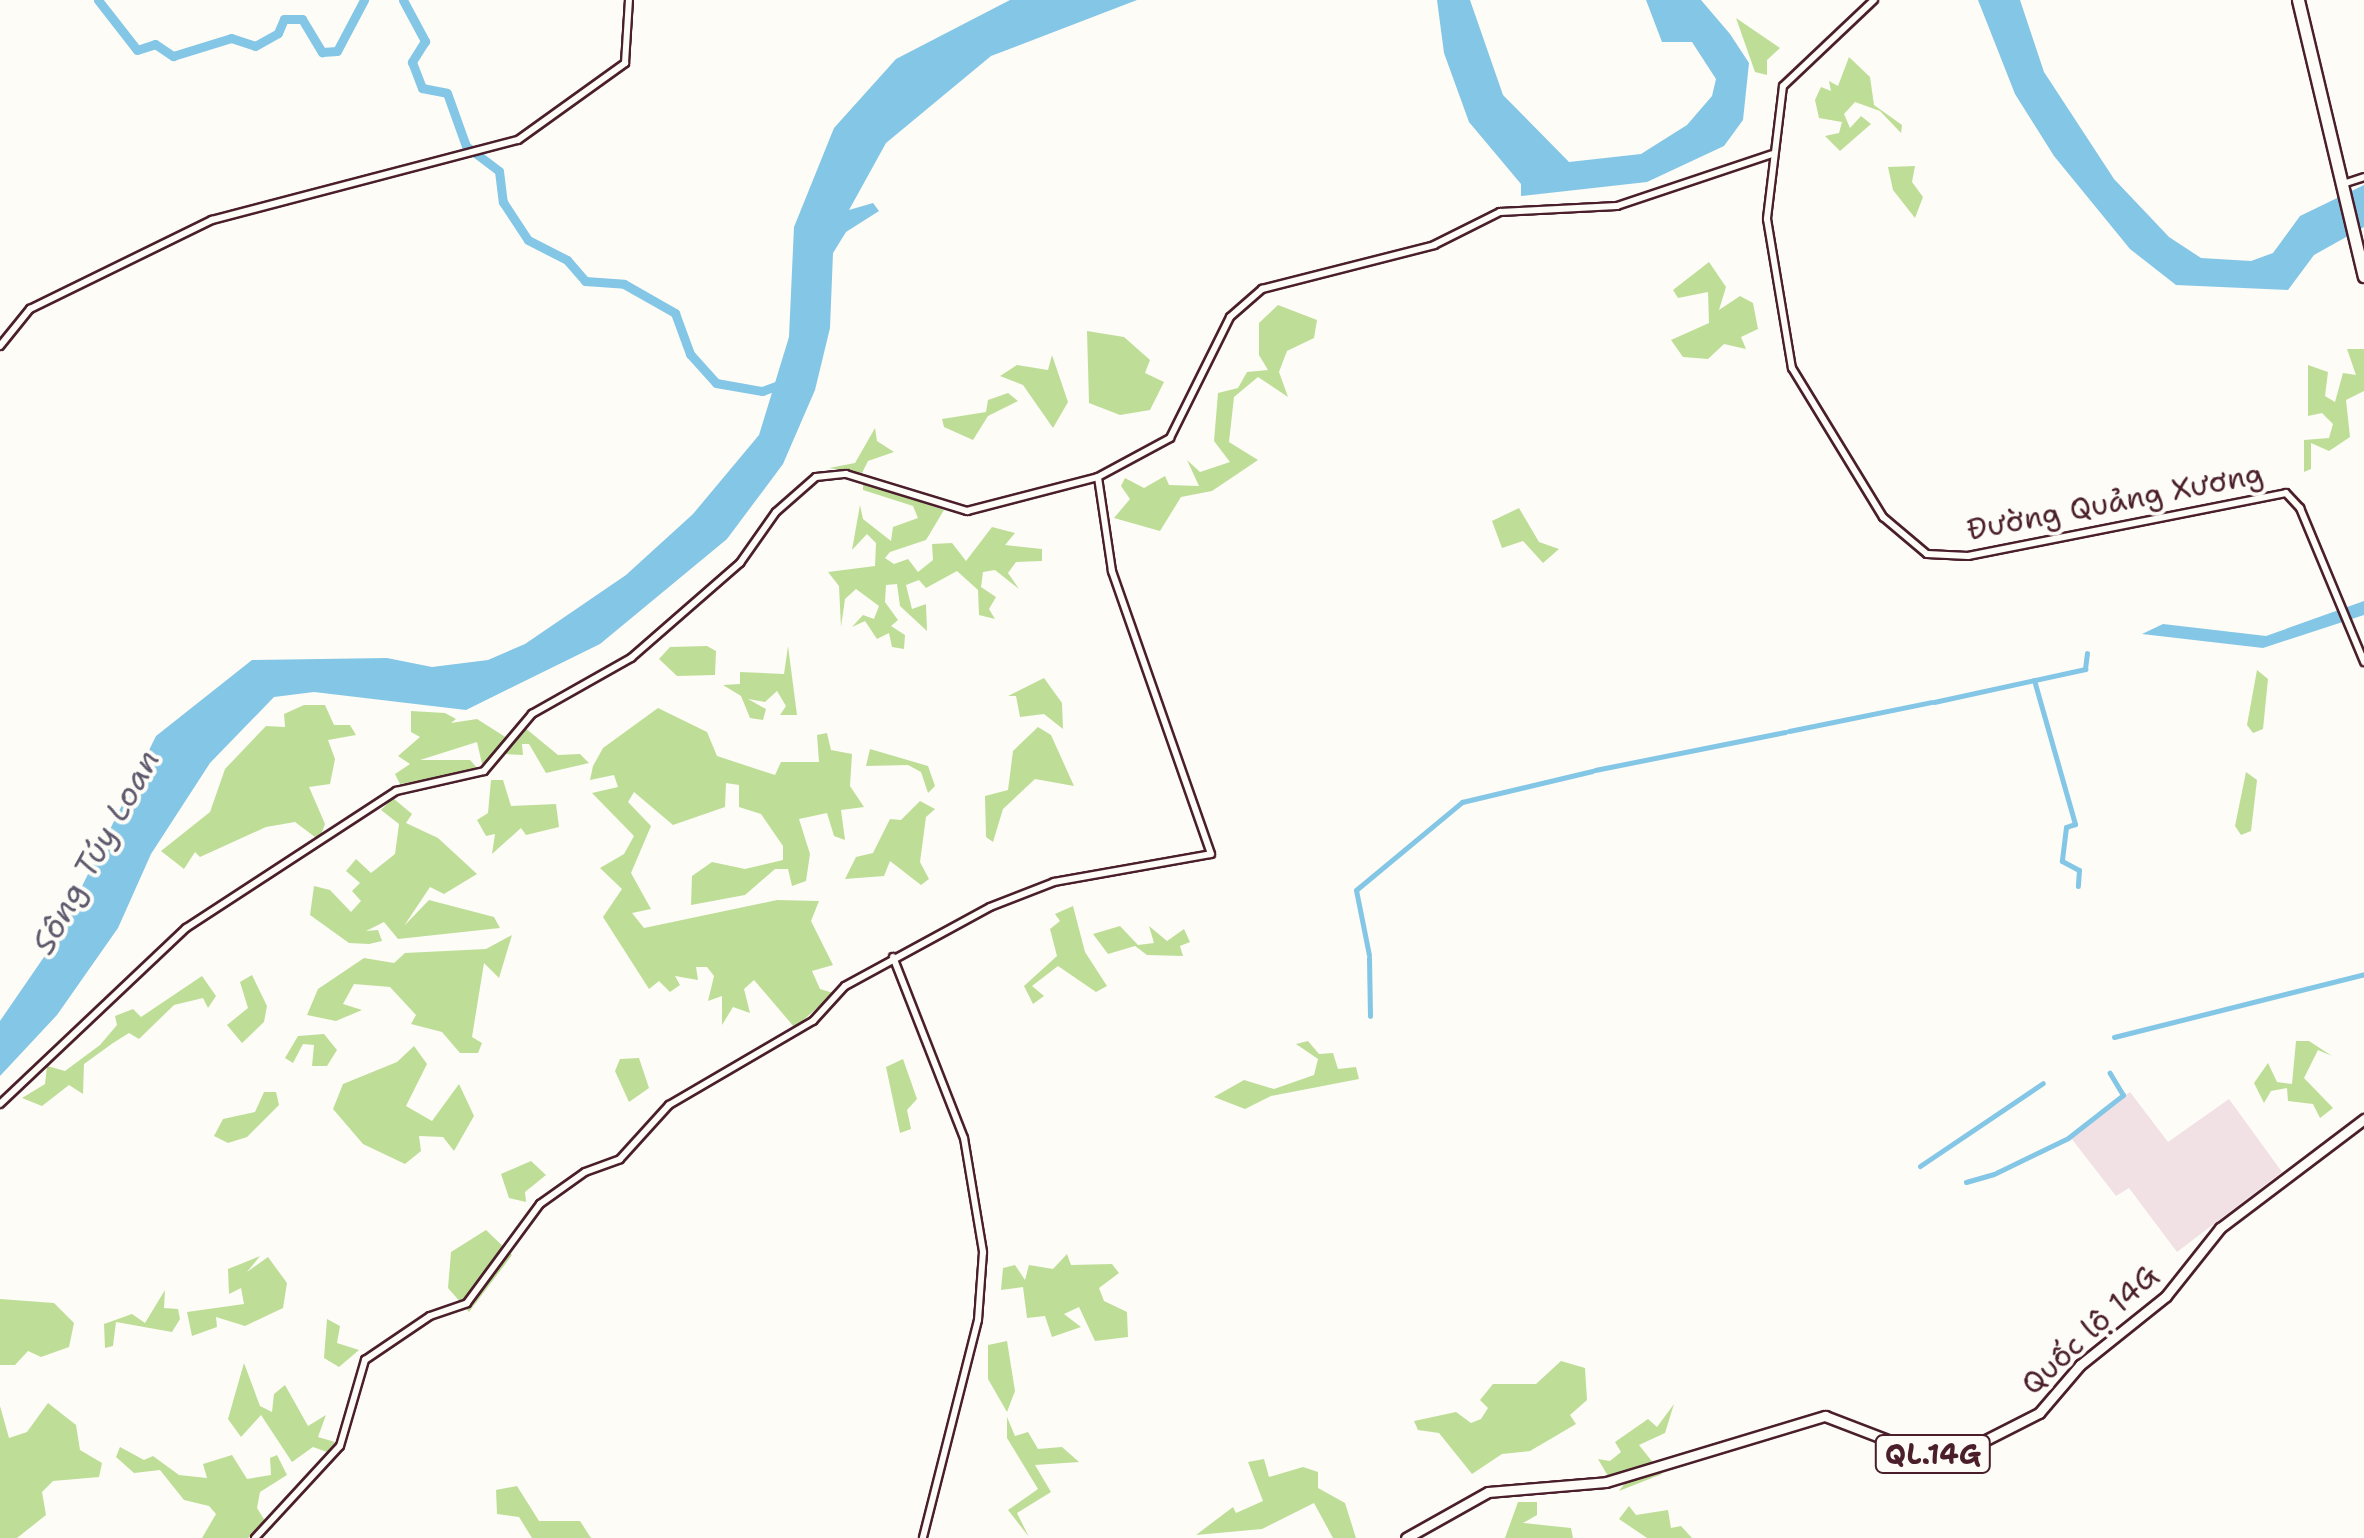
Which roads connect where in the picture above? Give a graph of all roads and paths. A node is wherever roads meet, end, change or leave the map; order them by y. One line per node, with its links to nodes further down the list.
1 (630, 0): 8 (street)
2 (1874, 0): 4 (street, Đường Quảng Xương)
3 (2298, 0): 6 (highway)
4 (1772, 154): 9 (street); 10 (street, Đường Quảng Xương)
5 (2364, 177): 6 (street)
6 (2343, 180): 7 (highway)
7 (2364, 276)
8 (0, 346)
9 (1098, 478): 11 (street); 12 (street)
10 (2364, 662)
11 (893, 957): 14 (street); 15 (street)
12 (0, 1104)
13 (2364, 1119): 16 (main road, Quốc lộ 14G / QL.14G)
14 (256, 1538)
15 (923, 1538)
16 (1406, 1538)

